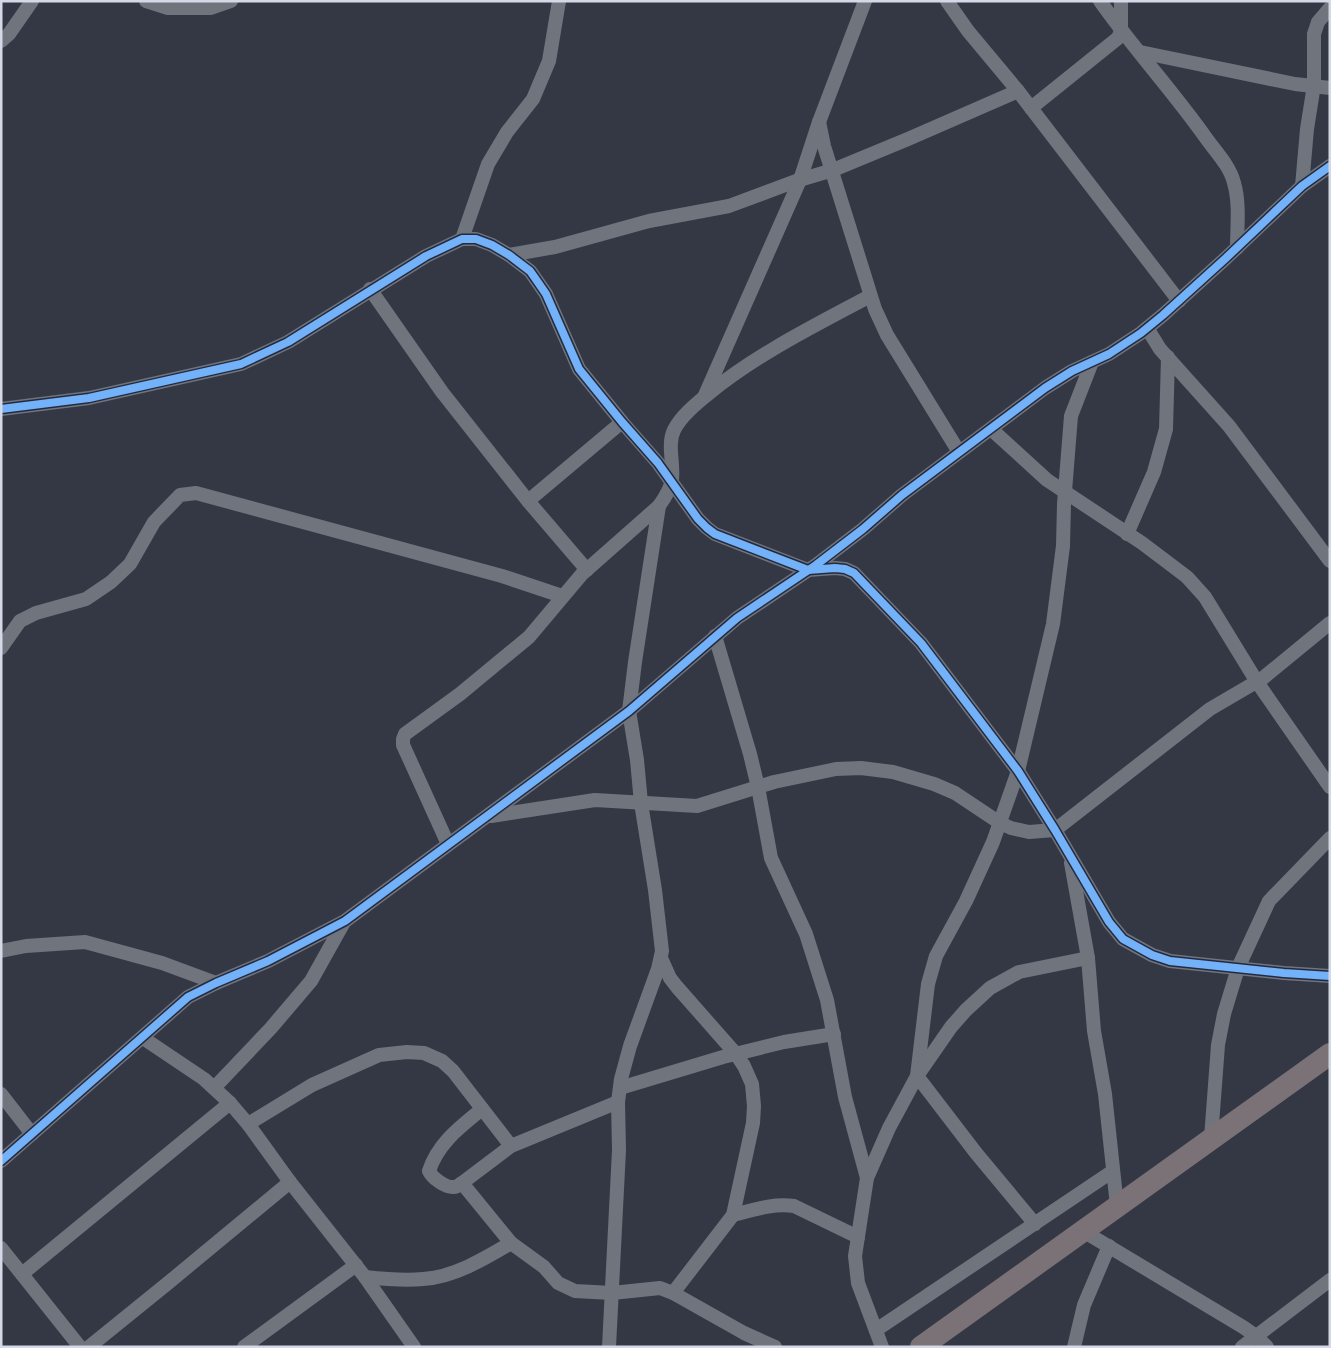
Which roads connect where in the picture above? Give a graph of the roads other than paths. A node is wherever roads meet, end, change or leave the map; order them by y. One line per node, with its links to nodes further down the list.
1 (32, 1): 11 (street)
2 (146, 1): 3 (street)
3 (231, 1)
4 (559, 1): 22 (street)
5 (865, 1): 17 (street)
6 (947, 1): 15 (street)
7 (1100, 1): 10 (street)
8 (1122, 1): 10 (street)
9 (1330, 8): 13 (street)
10 (1121, 31): 12 (street); 16 (street)
11 (1, 40)
12 (1140, 52): 13 (street); 23 (street)
13 (1314, 85): 14 (street); 21 (street)
14 (1330, 88)
15 (1018, 91): 16 (street); 19 (street)
16 (1031, 108): 27 (street)
17 (819, 122): 19 (street); 20 (street)
18 (1330, 166): 21 (street)
19 (832, 170): 20 (street); 26 (street)
20 (800, 180): 24 (street); 31 (street)
21 (1302, 186): 23 (street)
22 (462, 239): 24 (street); 25 (street)
23 (1237, 248): 27 (street)
24 (509, 255): 33 (street)
25 (370, 289): 32 (street); 38 (street)
26 (870, 296): 31 (street); 35 (street)
27 (1179, 301): 28 (street)
28 (1146, 328): 29 (street); 30 (street)
29 (1168, 357): 40 (street); 41 (street)
30 (1092, 362): 34 (street); 37 (street)
31 (704, 398): 36 (street)
32 (1, 409)
33 (622, 422): 36 (street); 38 (street)
34 (991, 429): 35 (street); 37 (street)
35 (959, 452): 43 (street)
36 (672, 480): 39 (street); 43 (street)
37 (1065, 493): 40 (street); 50 (street)
38 (528, 501): 42 (street)
39 (659, 506): 42 (street); 49 (street)
40 (1127, 534): 48 (street)
41 (1330, 561)
42 (587, 570): 44 (street)
43 (808, 570): 46 (street); 50 (street)
44 (562, 596): 47 (street); 58 (street)
45 (1330, 623): 48 (street)
46 (715, 636): 49 (street); 51 (street)
47 (1, 648)
48 (1257, 682): 52 (street); 56 (street)
49 (630, 711): 53 (street); 54 (street)
50 (1018, 771): 55 (street); 56 (street)
51 (758, 787): 53 (street); 55 (street); 67 (street)
52 (1330, 787)
53 (641, 803): 54 (street); 62 (street)
54 (488, 816): 58 (street)
55 (1000, 823): 56 (street); 71 (street)
56 (1055, 830): 59 (street)
57 (1330, 838): 64 (street)
58 (448, 844): 60 (street)
59 (1069, 853): 63 (street); 64 (street)
60 (345, 921): 66 (street); 72 (street)
61 (1, 951): 66 (street)
62 (661, 958): 69 (street); 73 (street)
63 (1088, 958): 71 (street); 83 (street)
64 (1238, 968): 65 (street); 80 (street)
65 (1330, 976)
66 (216, 983): 68 (street)
67 (834, 1034): 69 (street); 84 (street)
68 (143, 1038): 72 (street); 79 (street)
69 (736, 1054): 73 (street); 88 (street)
70 (1330, 1054): 80 (highway)
71 (917, 1076): 84 (street); 89 (street)
72 (214, 1088): 76 (street)
73 (620, 1088): 75 (street)
74 (1, 1094): 79 (street)
75 (618, 1102): 81 (street); 98 (street)
76 (230, 1103): 78 (street); 96 (street)
77 (482, 1109): 78 (street); 81 (street); 86 (street)
78 (248, 1124): 85 (street)
79 (32, 1134): 82 (street)
80 (1212, 1138): 87 (highway)
81 (511, 1146): 86 (street)
82 (1, 1161)
83 (1113, 1171): 87 (street); 89 (street)
84 (867, 1178): 91 (street)
85 (290, 1182): 95 (street); 103 (street)
86 (462, 1184): 92 (street)
87 (1117, 1206): 90 (highway)
88 (733, 1215): 91 (street); 99 (street)
89 (1035, 1224): 100 (street)
90 (1083, 1231): 93 (street); 109 (highway)
91 (858, 1237): 100 (street)
92 (511, 1243): 95 (street); 98 (street)
93 (1109, 1246): 101 (street); 110 (street)
94 (1, 1248): 96 (street)
95 (361, 1271): 104 (street); 105 (street)
96 (22, 1274): 102 (street)
97 (1330, 1280): 101 (street)
98 (612, 1293): 99 (street); 106 (street)
99 (673, 1293): 107 (street)
100 (876, 1330): 108 (street)
101 (1256, 1336): 111 (street); 112 (street)
102 (80, 1347)
103 (88, 1347)
104 (244, 1347)
105 (414, 1347)
106 (609, 1347)
107 (776, 1347)
108 (882, 1347)
109 (921, 1347)
110 (1074, 1347)
111 (1242, 1347)
112 (1267, 1347)

